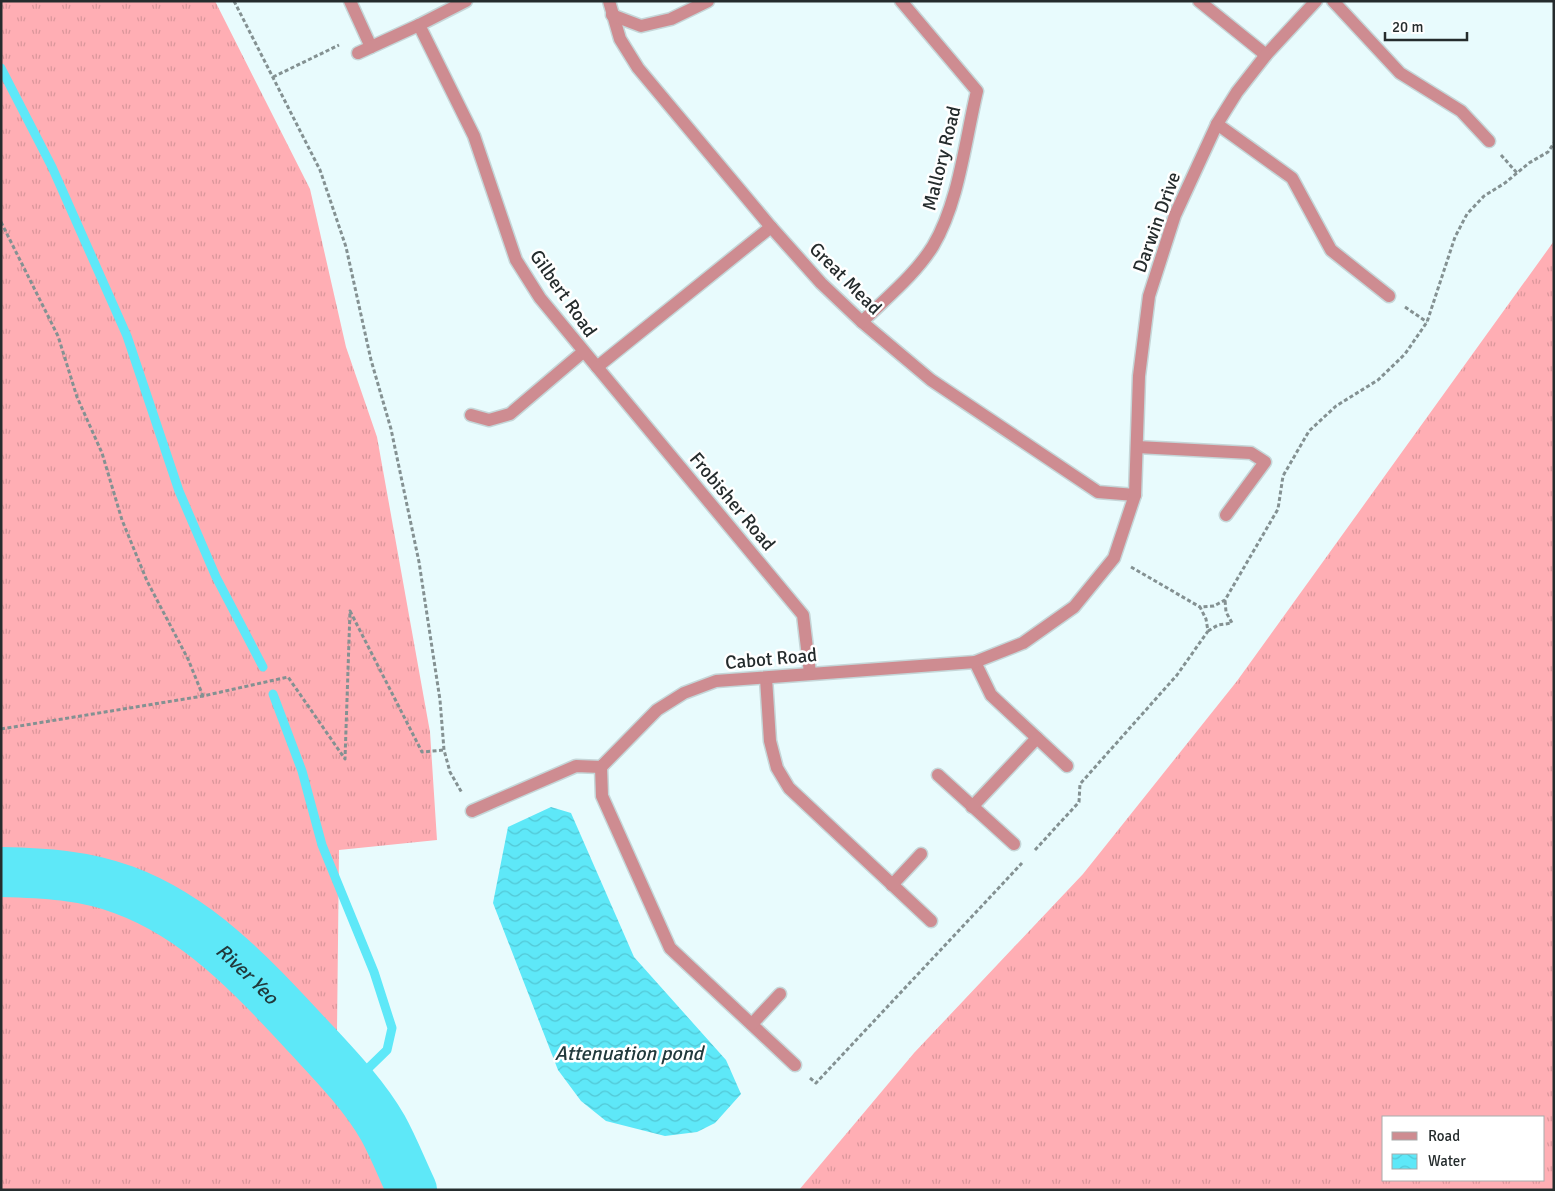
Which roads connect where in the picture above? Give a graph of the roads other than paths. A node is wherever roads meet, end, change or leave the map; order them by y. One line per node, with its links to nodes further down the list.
1 (350, 1): 11 (street)
2 (466, 1): 10 (street)
3 (609, 1): 9 (street, Great Mead)
4 (708, 1): 9 (street)
5 (901, 1): 18 (street, Mallory Road)
6 (1199, 1): 13 (street)
7 (1316, 1): 13 (street, Darwin Drive)
8 (1333, 1): 15 (street)
9 (612, 15): 16 (street, Great Mead)
10 (419, 25): 11 (street); 19 (street, Gilbert Road)
11 (371, 47): 12 (street)
12 (358, 53)
13 (1266, 55): 14 (street, Darwin Drive)
14 (1217, 124): 17 (street); 22 (street, Darwin Drive)
15 (1489, 141)
16 (770, 227): 18 (street, Great Mead); 20 (street, Gilbert Road)
17 (1389, 296)
18 (862, 322): 23 (street, Great Mead)
19 (583, 352): 20 (street, Gilbert Road); 21 (street)
20 (596, 367): 26 (street, Frobisher Road)
21 (470, 415)
22 (1137, 447): 23 (street, Darwin Drive); 24 (street)
23 (1135, 495): 25 (street, Cabot Road)
24 (1226, 515)
25 (975, 662): 26 (street, Cabot Road); 28 (street)
26 (810, 673): 27 (street, Cabot Road)
27 (766, 678): 30 (street, Cabot Road); 36 (street)
28 (1037, 738): 29 (street); 32 (street)
29 (1067, 766)
30 (601, 767): 33 (street); 39 (street)
31 (938, 775): 32 (street)
32 (972, 807): 34 (street)
33 (472, 811)
34 (1014, 844)
35 (921, 854): 36 (street)
36 (892, 885): 37 (street)
37 (931, 921)
38 (780, 994): 39 (street)
39 (752, 1024): 40 (street)
40 (795, 1065)

